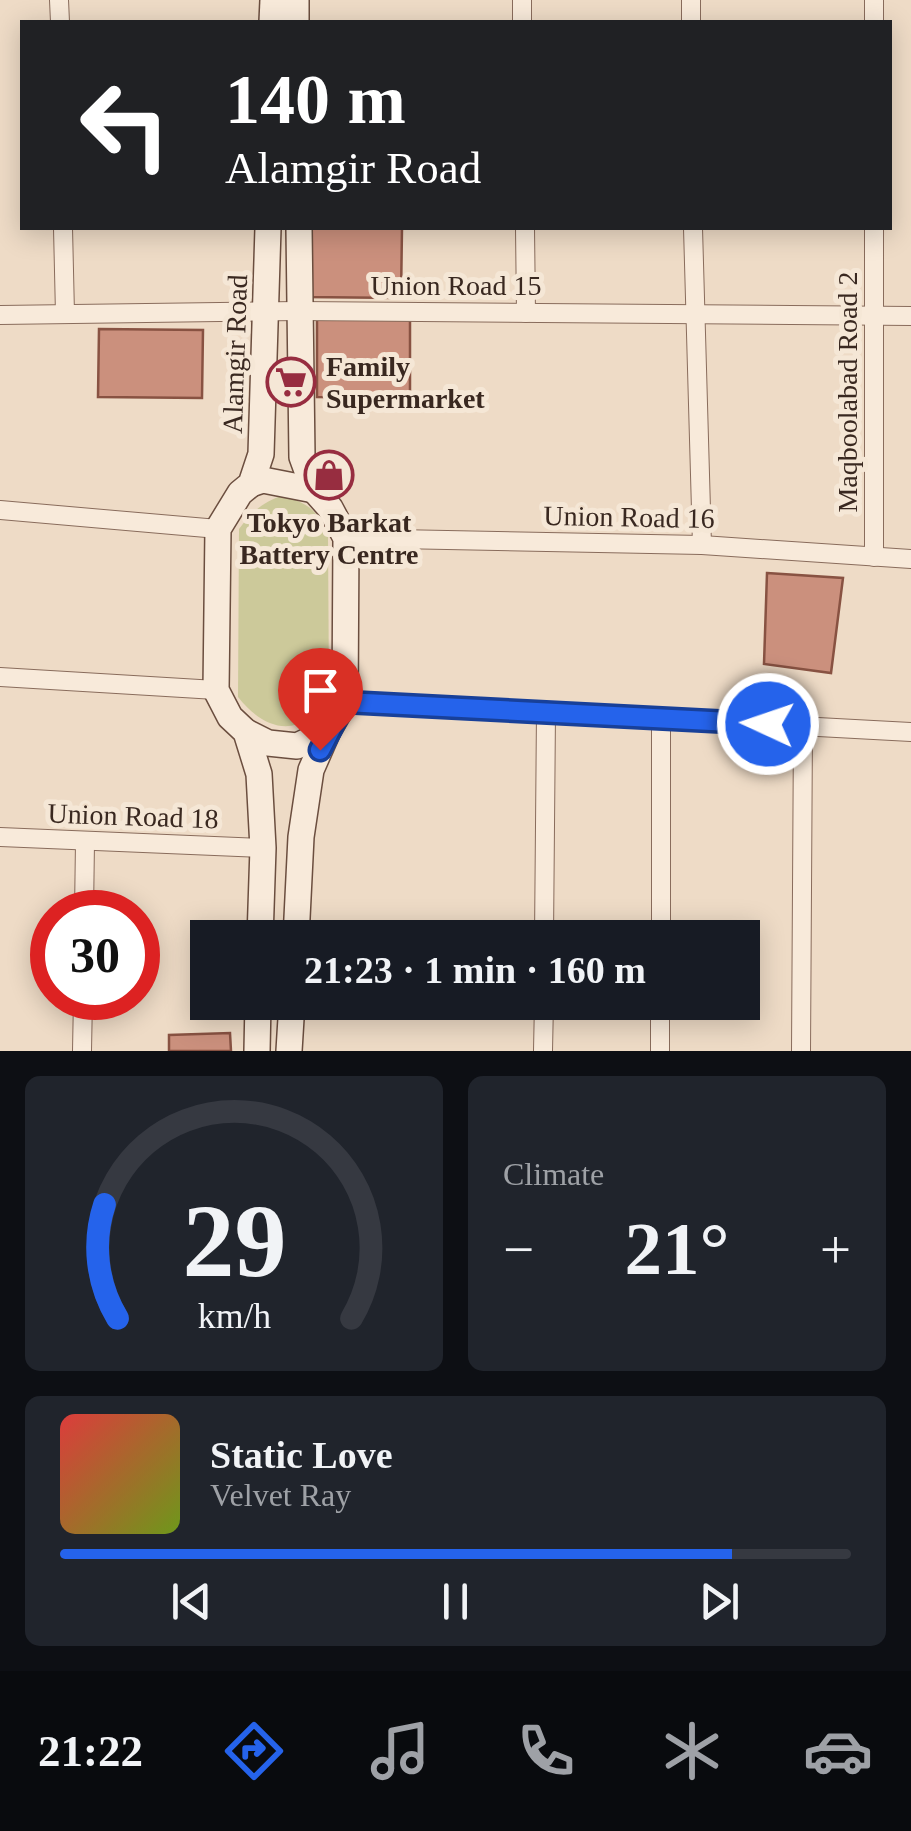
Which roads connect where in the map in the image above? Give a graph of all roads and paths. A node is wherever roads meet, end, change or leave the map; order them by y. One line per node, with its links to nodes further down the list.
1 (63, 230): 11 (street)
2 (268, 230): 8 (street, Alamgir Road)
3 (299, 230): 7 (street)
4 (525, 230): 9 (street)
5 (694, 230): 12 (street)
6 (874, 230): 13 (street, Maqboolabad Road 2)
7 (300, 311): 8 (street, Union Road 15); 9 (street, Union Road 15); 16 (street)
8 (266, 312): 11 (street, Union Road 15); 15 (street, Alamgir Road)
9 (526, 313): 12 (street, Union Road 15)
10 (0, 314): 11 (street, Union Road 15)
11 (64, 314)
12 (694, 314): 13 (street, Union Road 15); 20 (street)
13 (874, 315): 14 (street, Union Road 15); 21 (street, Maqboolabad Road 2)
14 (911, 316)
15 (251, 484): 16 (street); 18 (street, Alamgir Road)
16 (314, 490): 19 (street)
17 (0, 510): 18 (street)
18 (218, 529): 24 (street)
19 (346, 538): 20 (street, Union Road 16); 25 (street)
20 (702, 545): 21 (street, Union Road 16)
21 (874, 557): 22 (street, Union Road 16)
22 (911, 559)
23 (0, 677): 24 (street)
24 (216, 690): 30 (street)
25 (345, 702): 26 (street); 29 (street)
26 (546, 713): 27 (street); 38 (street)
27 (661, 718): 28 (street); 39 (street)
28 (803, 726): 31 (street); 50 (street)
29 (328, 731): 30 (street); 37 (street)
30 (246, 732): 34 (street)
31 (911, 732)
32 (0, 837): 33 (street, Union Road 18)
33 (84, 842): 34 (street, Union Road 18); 35 (street)
34 (263, 848): 36 (street)
35 (84, 890)
36 (261, 920)
37 (297, 920)
38 (544, 920)
39 (660, 920)
40 (83, 1020): 45 (street)
41 (258, 1020): 46 (street)
42 (291, 1020): 47 (street)
43 (544, 1020): 48 (street)
44 (660, 1020): 49 (street)
45 (82, 1051)
46 (257, 1051)
47 (289, 1051)
48 (543, 1051)
49 (660, 1051)
50 (801, 1051)

